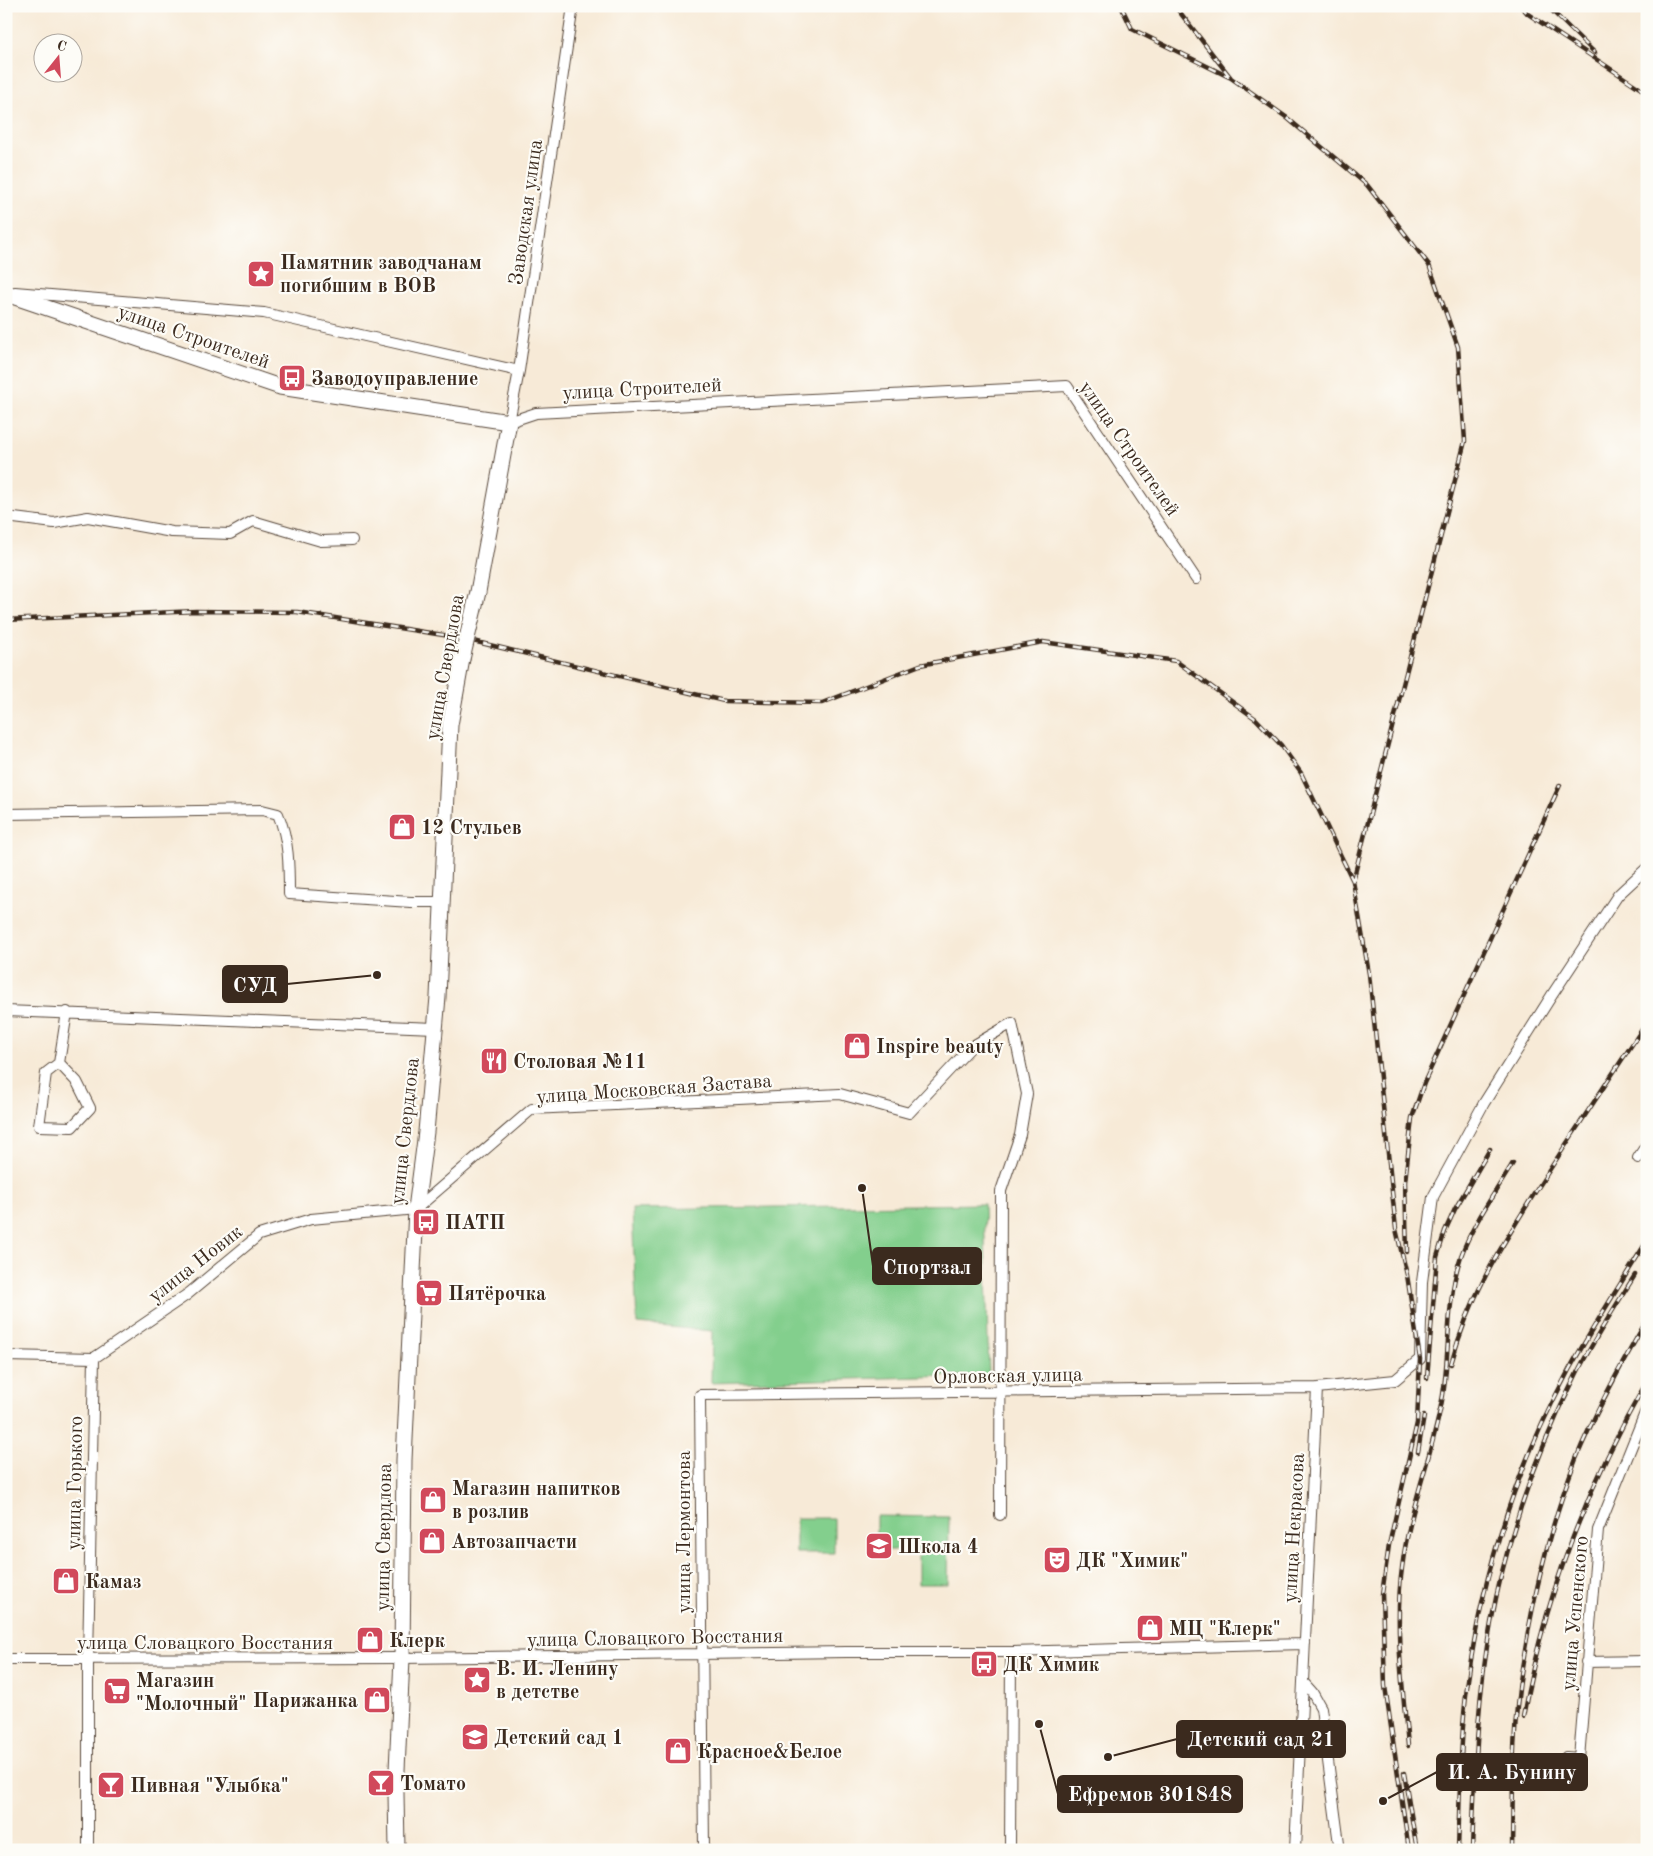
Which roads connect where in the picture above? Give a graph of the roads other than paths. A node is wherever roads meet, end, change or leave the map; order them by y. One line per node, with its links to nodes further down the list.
1 (573, 6): 3 (street, Заводская улица)
2 (6, 293): 3 (street); 4 (main road, улица Строителей)
3 (519, 371): 4 (street, Заводская улица)
4 (510, 422): 7 (street, улица Строителей); 10 (main road, улица Свердлова, bridge)
5 (6, 517): 6 (street)
6 (352, 540)
7 (1196, 579)
8 (6, 814): 10 (street)
9 (1647, 868): 20 (street, Орловская улица)
10 (444, 902): 13 (main road, улица Свердлова)
11 (6, 1011): 12 (street)
12 (68, 1012): 13 (street); 14 (street)
13 (435, 1028): 17 (main road, улица Свердлова)
14 (59, 1063): 14 (street)
15 (1647, 1144): 16 (street)
16 (1638, 1158)
17 (416, 1209): 19 (street, улица Новик); 21 (street, улица Московская Застава); 28 (main road, улица Свердлова)
18 (6, 1356): 19 (street)
19 (94, 1358): 30 (street, улица Горького)
20 (1317, 1388): 21 (street, Орловская улица); 25 (street, улица Некрасова)
21 (999, 1393): 22 (street, Орловская улица); 24 (street)
22 (700, 1395): 27 (street, улица Лермонтова)
23 (1647, 1408): 32 (street, улица Успенского)
24 (1000, 1515)
25 (1305, 1644): 26 (street, улица Словацкого Восстания); 33 (street, улица Некрасова)
26 (1011, 1652): 27 (street, улица Словацкого Восстания); 39 (street)
27 (701, 1654): 28 (street, улица Словацкого Восстания); 38 (street, улица Лермонтова)
28 (402, 1658): 30 (street, улица Словацкого Восстания); 37 (main road, улица Свердлова)
29 (6, 1659): 30 (street, улица Словацкого Восстания)
30 (88, 1659): 36 (street, улица Горького)
31 (1647, 1661): 32 (street)
32 (1586, 1662): 34 (street, улица Успенского)
33 (1303, 1682): 35 (street); 40 (street, улица Некрасова)
34 (1566, 1757)
35 (1339, 1844)
36 (88, 1850)
37 (397, 1850)
38 (704, 1850)
39 (1010, 1850)
40 (1295, 1850)

